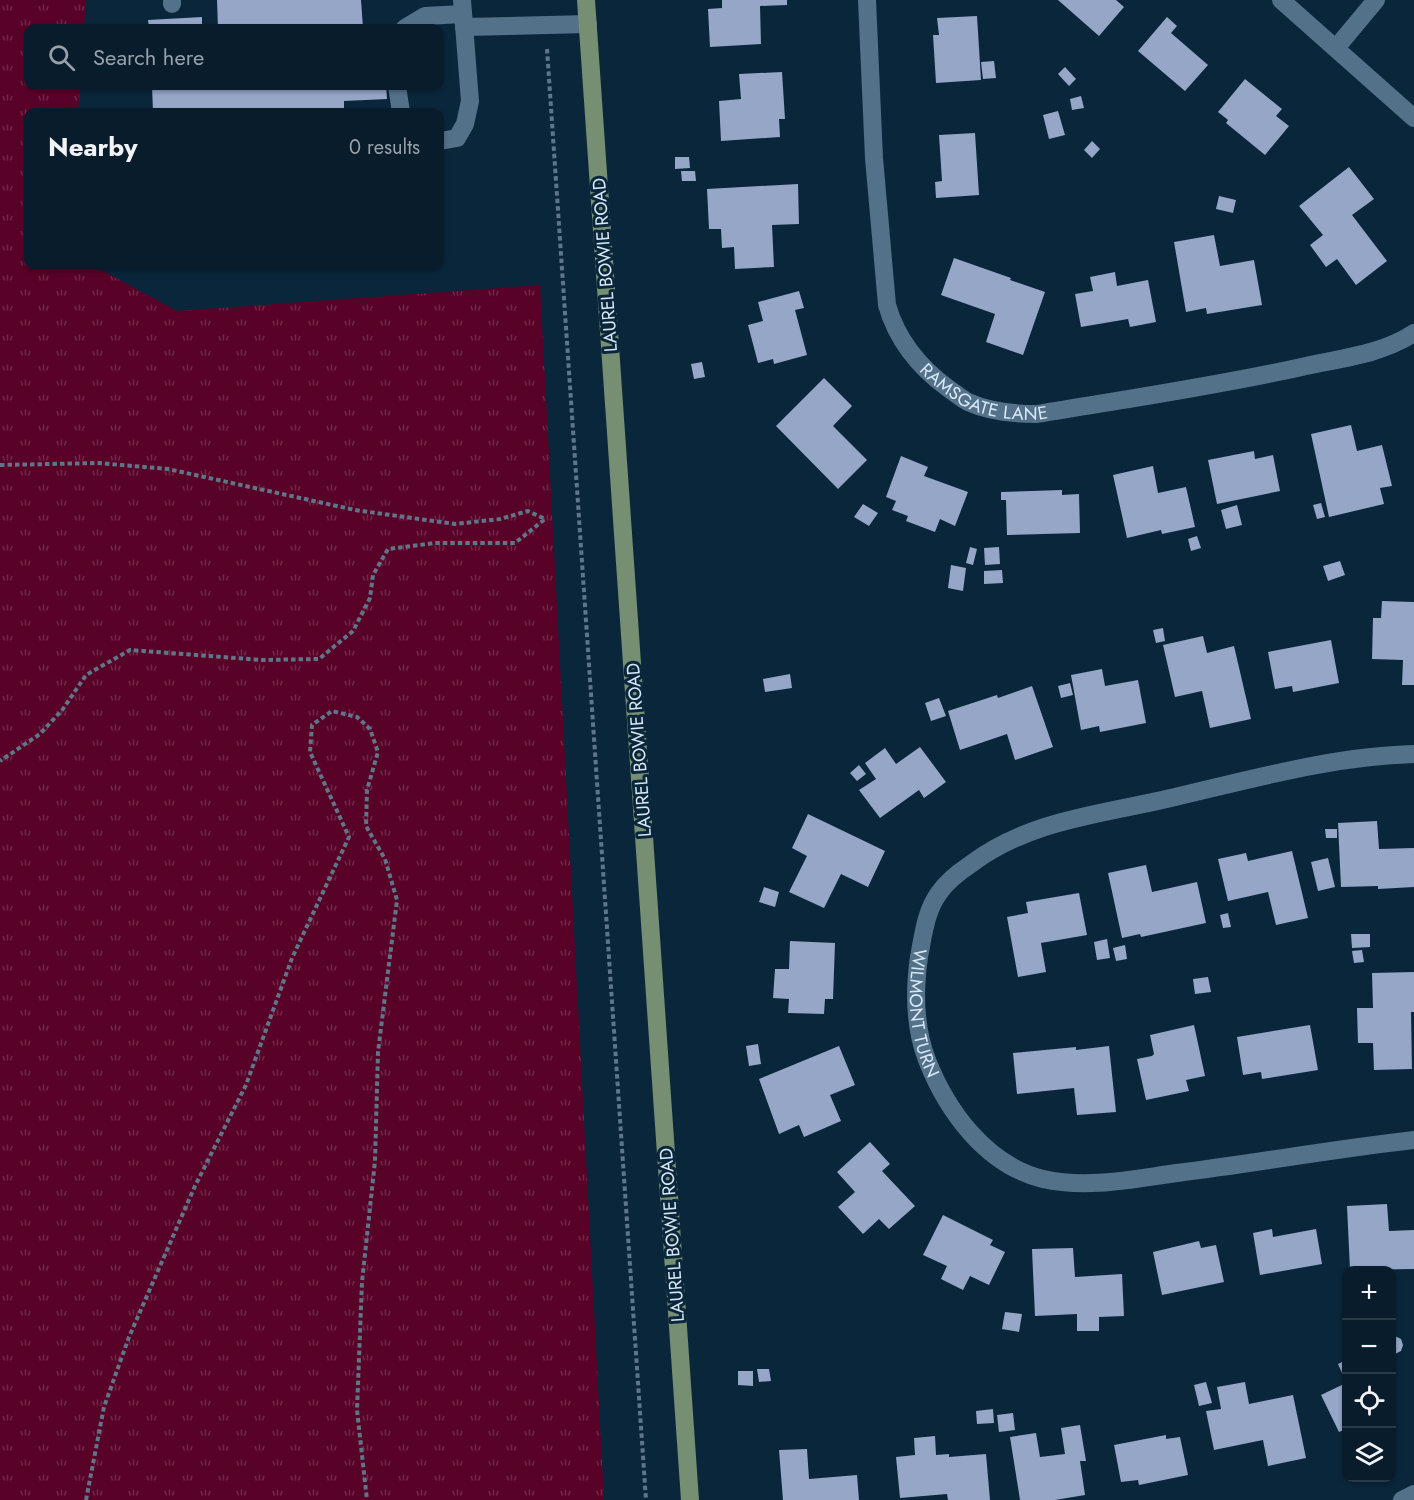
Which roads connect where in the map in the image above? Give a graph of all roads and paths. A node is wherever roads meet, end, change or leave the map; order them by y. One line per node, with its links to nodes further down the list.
1 (586, 0): 7 (main road, LAUREL BOWIE ROAD)
2 (867, 0): 14 (street, RAMSGATE LANE)
3 (1281, 0): 9 (street)
4 (1376, 0): 9 (street)
5 (463, 13): 6 (street); 8 (street); 13 (street)
6 (412, 24)
7 (588, 24): 8 (street); 23 (main road, LAUREL BOWIE ROAD)
8 (545, 25): 22 (path)
9 (1336, 48): 12 (street)
10 (398, 90): 11 (street)
11 (400, 108)
12 (1414, 118)
13 (444, 140)
14 (1414, 333)
15 (0, 465): 17 (path)
16 (1414, 754): 18 (street, WILMONT TURN)
17 (0, 761)
18 (1414, 1140)
19 (1414, 1494): 24 (street)
20 (86, 1500): 21 (path)
21 (367, 1500)
22 (646, 1500)
23 (690, 1500)
24 (1402, 1500)

